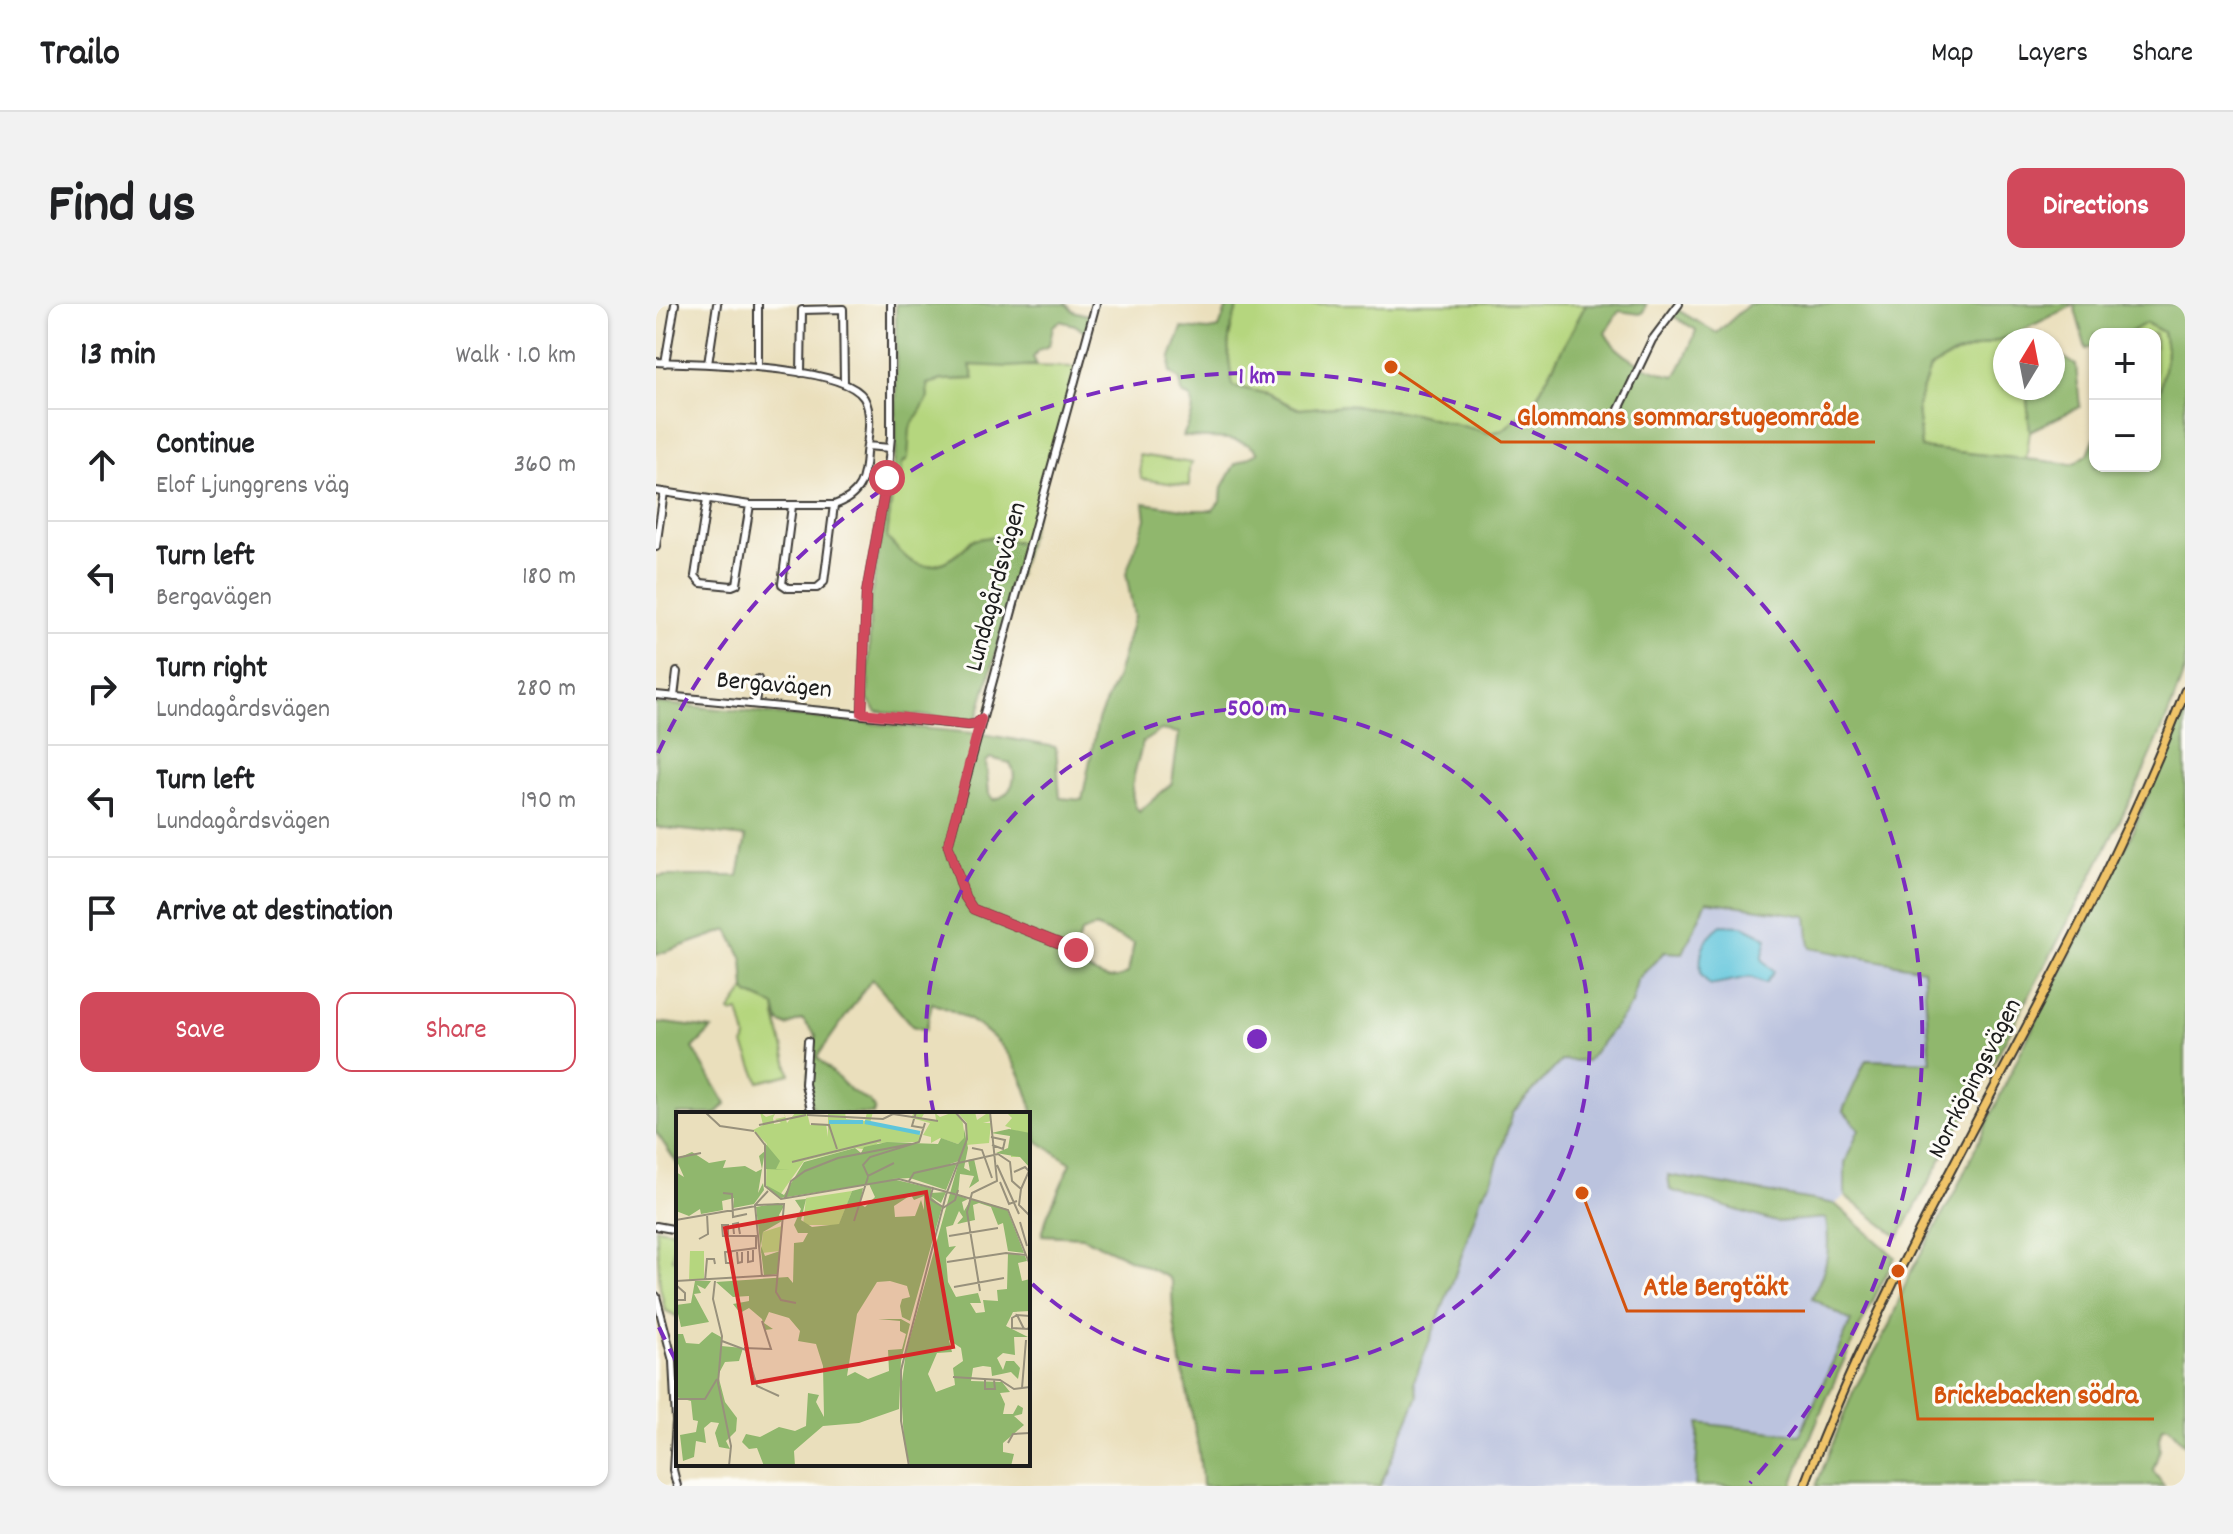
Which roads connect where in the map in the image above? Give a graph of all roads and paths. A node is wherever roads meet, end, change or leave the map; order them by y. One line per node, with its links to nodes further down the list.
1 (675, 304): 10 (street)
2 (717, 304): 11 (street)
3 (758, 304): 12 (street)
4 (891, 304): 17 (street)
5 (1096, 304): 32 (street, Lundagårdsvägen)
6 (1679, 304): 15 (street)
7 (843, 306): 8 (street); 14 (street)
8 (802, 307): 13 (street)
9 (656, 362): 10 (street)
10 (665, 363): 11 (street)
11 (708, 364): 12 (street)
12 (758, 367): 13 (street)
13 (801, 373): 14 (street)
14 (844, 383): 16 (street)
15 (1613, 422)
16 (867, 446): 17 (street); 22 (street)
17 (890, 448): 31 (street)
18 (656, 491): 19 (street)
19 (664, 492): 20 (street); 24 (street)
20 (707, 499): 21 (street); 21 (street)
21 (750, 505): 23 (street)
22 (834, 505): 23 (street); 23 (street)
23 (792, 506)
24 (656, 547)
25 (677, 672): 29 (street)
26 (758, 679): 30 (street)
27 (2185, 691): 40 (main road, Norrköpingsvägen)
28 (656, 695): 29 (street, Bergavägen)
29 (674, 697): 30 (street, Bergavägen)
30 (755, 704): 31 (street, Bergavägen)
31 (862, 713): 32 (street, Bergavägen)
32 (981, 719): 33 (street, Lundagårdsvägen)
33 (1076, 950)
34 (808, 1041): 35 (street)
35 (812, 1112)
36 (656, 1226): 37 (street)
37 (676, 1230)
38 (656, 1296): 39 (street)
39 (677, 1486)
40 (1804, 1486)

